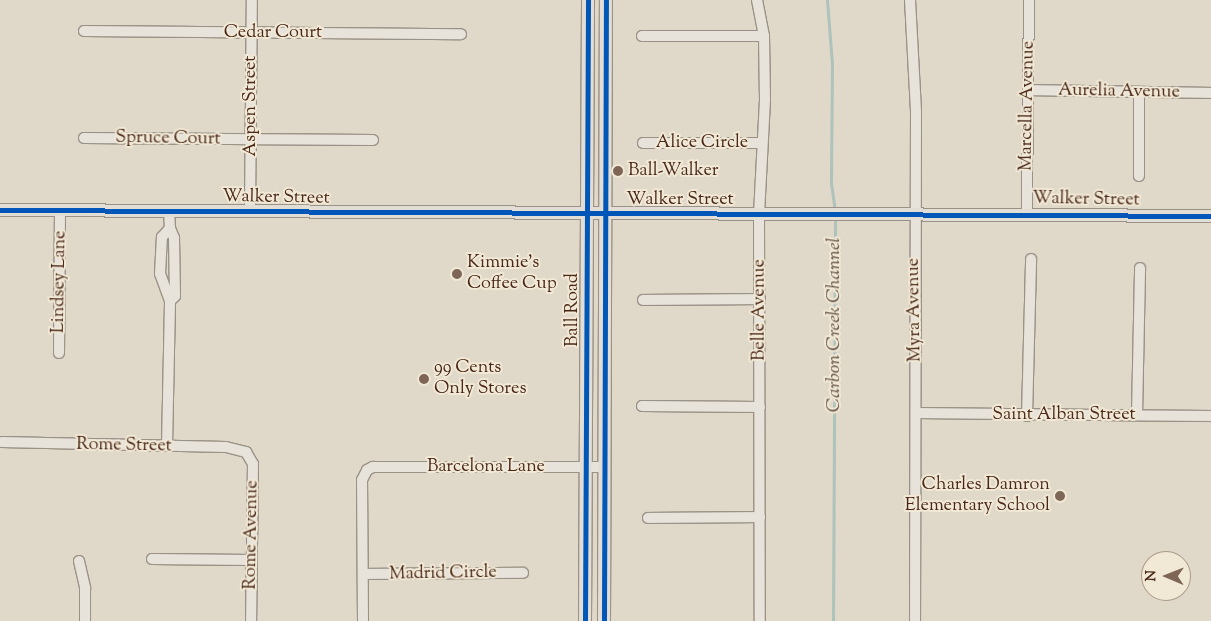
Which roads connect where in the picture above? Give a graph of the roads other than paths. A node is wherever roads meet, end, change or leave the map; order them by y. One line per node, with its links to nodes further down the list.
1 (252, 0): 8 (street, Aspen Street)
2 (588, 0): 26 (main road, Ball Road)
3 (606, 0): 27 (main road, Ball Road)
4 (757, 0): 11 (street, Belle Avenue)
5 (910, 0): 29 (street, Myra Avenue)
6 (1029, 0): 12 (street, Marcella Avenue)
7 (84, 31): 8 (street, Cedar Court)
8 (251, 34): 9 (street, Cedar Court); 16 (street, Aspen Street)
9 (461, 34)
10 (642, 36): 11 (street)
11 (764, 36): 18 (street, Belle Avenue)
12 (1028, 90): 13 (street, Aurelia Avenue); 25 (street, Marcella Avenue)
13 (1139, 92): 14 (street, Aurelia Avenue); 20 (street)
14 (1211, 93)
15 (84, 138): 16 (street, Spruce Court)
16 (251, 140): 17 (street, Spruce Court); 24 (street, Aspen Street)
17 (373, 140)
18 (761, 142): 19 (street, Alice Circle); 28 (street, Belle Avenue)
19 (643, 143)
20 (1139, 176)
21 (0, 210): 22 (main road, Walker Street)
22 (60, 210): 23 (main road, Walker Street); 35 (street, Lindsey Lane)
23 (169, 210): 24 (main road, Walker Street); 43 (street)
24 (250, 212): 26 (main road, Walker Street)
25 (1027, 213): 29 (main road, Walker Street); 30 (main road, Walker Street)
26 (587, 214): 27 (main road, Walker Street); 45 (main road, Ball Road)
27 (605, 214): 28 (main road, Walker Street); 46 (main road, Ball Road)
28 (759, 214): 29 (main road, Walker Street); 33 (street, Belle Avenue)
29 (914, 214): 38 (street, Myra Avenue)
30 (1211, 216)
31 (1031, 259): 40 (street)
32 (1140, 268): 39 (street)
33 (760, 299): 34 (street); 37 (street, Belle Avenue)
34 (643, 300)
35 (59, 353)
36 (642, 406): 37 (street)
37 (760, 407): 47 (street, Belle Avenue)
38 (916, 413): 40 (street, Saint Alban Street); 60 (street, Myra Avenue)
39 (1137, 415): 40 (street, Saint Alban Street); 41 (street, Saint Alban Street)
40 (1028, 416)
41 (1211, 416)
42 (2, 442): 43 (street, Rome Street)
43 (166, 446): 44 (street, Rome Street)
44 (246, 452): 50 (street, Rome Avenue)
45 (586, 467): 46 (street, Barcelona Lane); 53 (street, Barcelona Lane); 57 (main road, Ball Road)
46 (605, 467): 58 (main road, Ball Road)
47 (760, 517): 48 (street); 59 (street, Belle Avenue)
48 (648, 518)
49 (152, 559): 50 (street)
50 (251, 560): 55 (street, Rome Avenue)
51 (79, 561): 54 (street)
52 (523, 573): 53 (street, Madrid Circle)
53 (364, 574): 56 (street)
54 (84, 621)
55 (251, 621)
56 (363, 621)
57 (585, 621)
58 (604, 621)
59 (760, 621)
60 (915, 621)

